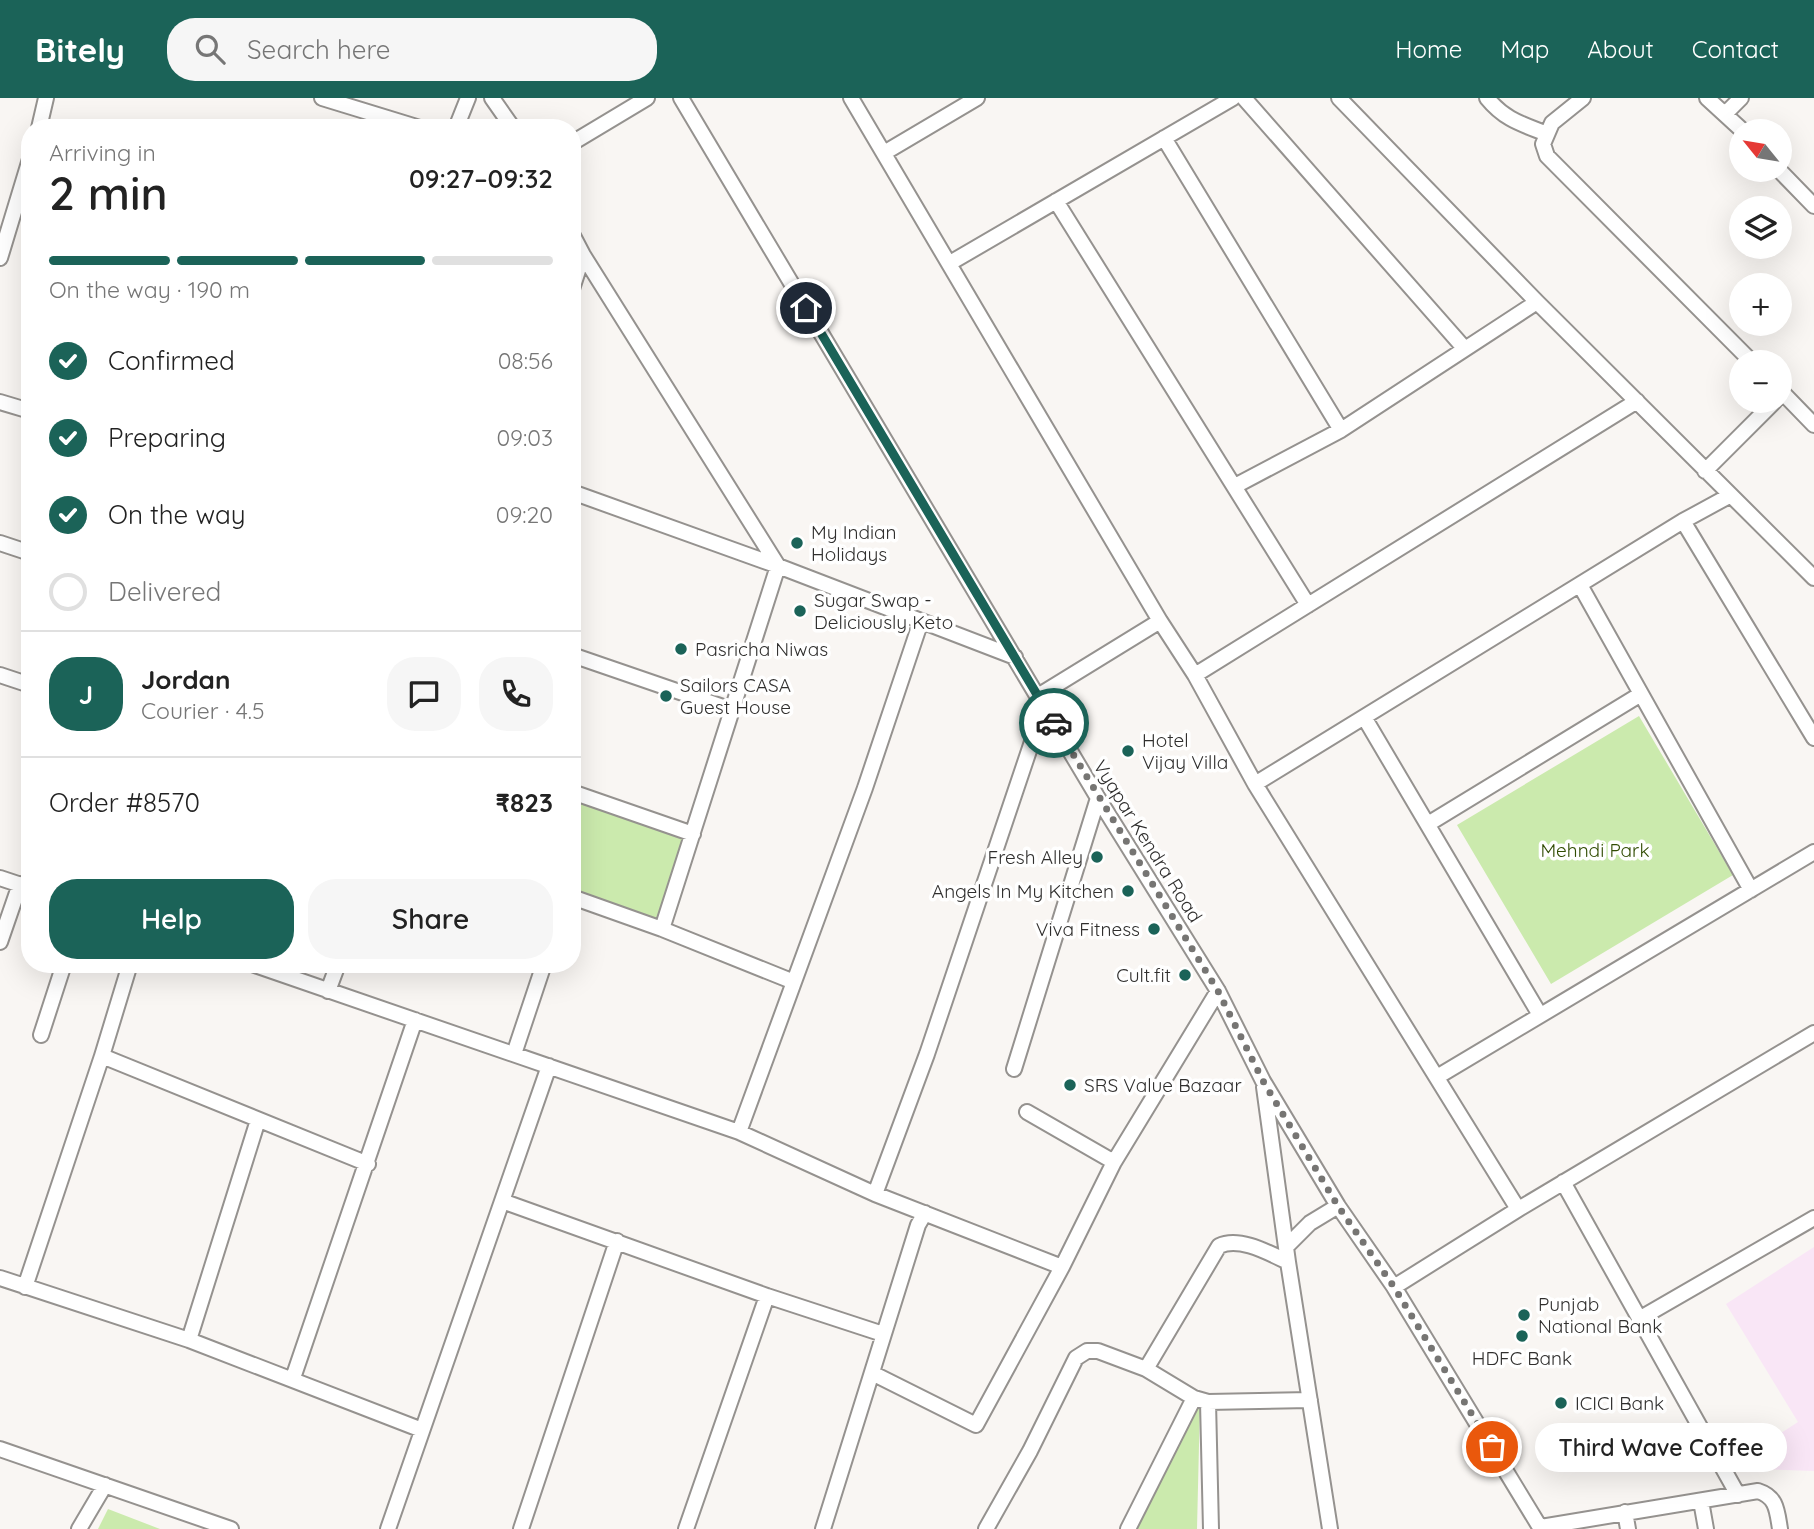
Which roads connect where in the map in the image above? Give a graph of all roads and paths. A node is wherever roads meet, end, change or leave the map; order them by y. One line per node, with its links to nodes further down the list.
1 (46, 98): 17 (street)
2 (468, 98): 19 (street)
3 (492, 98): 20 (street)
4 (647, 98): 23 (street)
5 (681, 98): 58 (street, Vyapar Kendra Road)
6 (851, 98): 25 (street)
7 (977, 98): 25 (street)
8 (1233, 98): 24 (street)
9 (1244, 98): 36 (street)
10 (1339, 98): 35 (street)
11 (1487, 98): 22 (street)
12 (1583, 98): 22 (street)
13 (1707, 98): 16 (street)
14 (1741, 98): 16 (street)
15 (331, 99): 18 (street)
16 (1726, 113): 21 (street)
17 (41, 119)
18 (392, 119)
19 (460, 119)
20 (507, 119)
21 (1732, 119)
22 (1547, 134): 37 (street)
23 (581, 138)
24 (1164, 138): 28 (street); 44 (street)
25 (884, 153): 34 (street)
26 (1791, 182): 29 (street)
27 (21, 189): 32 (street)
28 (1056, 201): 34 (street); 46 (street)
29 (1814, 206)
30 (581, 252): 31 (street)
31 (583, 256): 33 (street); 52 (street)
32 (0, 258)
33 (581, 262)
34 (950, 263): 57 (street)
35 (1537, 302): 36 (street); 38 (street)
36 (1465, 349): 44 (street)
37 (1740, 350)
38 (1637, 401): 45 (street); 55 (street)
39 (0, 402): 41 (street)
40 (1792, 406): 43 (street)
41 (21, 408)
42 (1761, 413): 45 (street)
43 (1814, 425)
44 (1341, 430): 46 (street)
45 (1705, 471): 48 (street)
46 (1235, 486): 55 (street)
47 (581, 495): 52 (street)
48 (1730, 496): 49 (street); 53 (street)
49 (1684, 521): 54 (street); 67 (street)
50 (0, 543): 51 (street)
51 (21, 550)
52 (778, 566): 56 (street); 65 (street)
53 (1812, 573)
54 (1580, 585): 63 (street); 66 (street)
55 (1308, 605): 61 (street)
56 (921, 621): 58 (street); 86 (street)
57 (1160, 621): 61 (street); 64 (street)
58 (1015, 657): 64 (street, Vyapar Kendra Road)
59 (581, 658): 65 (street)
60 (0, 675): 62 (street)
61 (1195, 675): 68 (street)
62 (21, 682)
63 (1641, 694): 71 (street); 76 (street)
64 (1041, 701): 70 (street, Vyapar Kendra Road); 105 (street)
65 (732, 710): 72 (street)
66 (1364, 717): 68 (street); 71 (street)
67 (1814, 738)
68 (1255, 784): 97 (street)
69 (581, 795): 72 (street)
70 (1098, 799): 88 (street, Vyapar Kendra Road); 96 (street)
71 (1428, 824): 89 (street)
72 (693, 834): 79 (street)
73 (1814, 852): 76 (street)
74 (0, 878): 75 (street)
75 (21, 885)
76 (1751, 890): 89 (street)
77 (21, 895): 80 (street)
78 (581, 900): 79 (street)
79 (662, 929): 86 (street)
80 (0, 942)
81 (61, 973): 92 (street)
82 (127, 973): 94 (street)
83 (277, 973): 87 (street)
84 (335, 973): 87 (street)
85 (541, 973): 93 (street)
86 (794, 982): 101 (street)
87 (328, 991): 90 (street)
88 (1218, 991): 98 (street, Vyapar Kendra Road); 102 (street)
89 (1540, 1016): 97 (street)
90 (415, 1020): 93 (street); 103 (street)
91 (1814, 1032): 104 (street)
92 (41, 1035)
93 (514, 1054): 95 (street)
94 (102, 1056): 100 (street); 115 (street)
95 (548, 1066): 101 (street); 106 (street)
96 (1014, 1069)
97 (1437, 1077): 108 (street)
98 (1263, 1081): 107 (street, Vyapar Kendra Road); 112 (street)
99 (1027, 1112): 102 (street)
100 (258, 1120): 103 (street); 120 (street)
101 (739, 1132): 105 (street)
102 (1114, 1162): 113 (street)
103 (368, 1164): 123 (street)
104 (1563, 1182): 108 (street); 118 (street)
105 (875, 1194): 109 (street)
106 (502, 1201): 111 (street); 126 (street)
107 (1338, 1206): 112 (street); 116 (street, Vyapar Kendra Road)
108 (1518, 1209): 116 (street)
109 (925, 1213): 113 (street); 119 (street)
110 (1814, 1218): 118 (street)
111 (617, 1241): 117 (street); 136 (street)
112 (1287, 1255): 121 (street); 125 (street)
113 (1062, 1267): 122 (street)
114 (0, 1278): 115 (street)
115 (26, 1287): 120 (street)
116 (1394, 1287): 132 (street, Vyapar Kendra Road)
117 (767, 1296): 119 (street); 137 (street)
118 (1639, 1319): 129 (street)
119 (883, 1334): 122 (street)
120 (189, 1340): 123 (street)
121 (1146, 1369): 124 (street); 139 (street)
122 (872, 1373): 138 (street)
123 (293, 1378): 126 (street)
124 (1201, 1400): 125 (street); 140 (street); 141 (street)
125 (1310, 1400): 142 (street)
126 (422, 1430): 135 (street)
127 (0, 1449): 128 (street)
128 (104, 1485): 133 (street); 134 (street)
129 (1738, 1495): 130 (street); 145 (street)
130 (1701, 1501): 131 (street); 144 (street)
131 (1625, 1512): 132 (street); 143 (street)
132 (1541, 1528)
133 (79, 1529)
134 (231, 1529)
135 (387, 1529)
136 (521, 1529)
137 (686, 1529)
138 (823, 1529)
139 (986, 1529)
140 (1128, 1529)
141 (1211, 1529)
142 (1330, 1529)
143 (1628, 1529)
144 (1706, 1529)
145 (1780, 1529)

